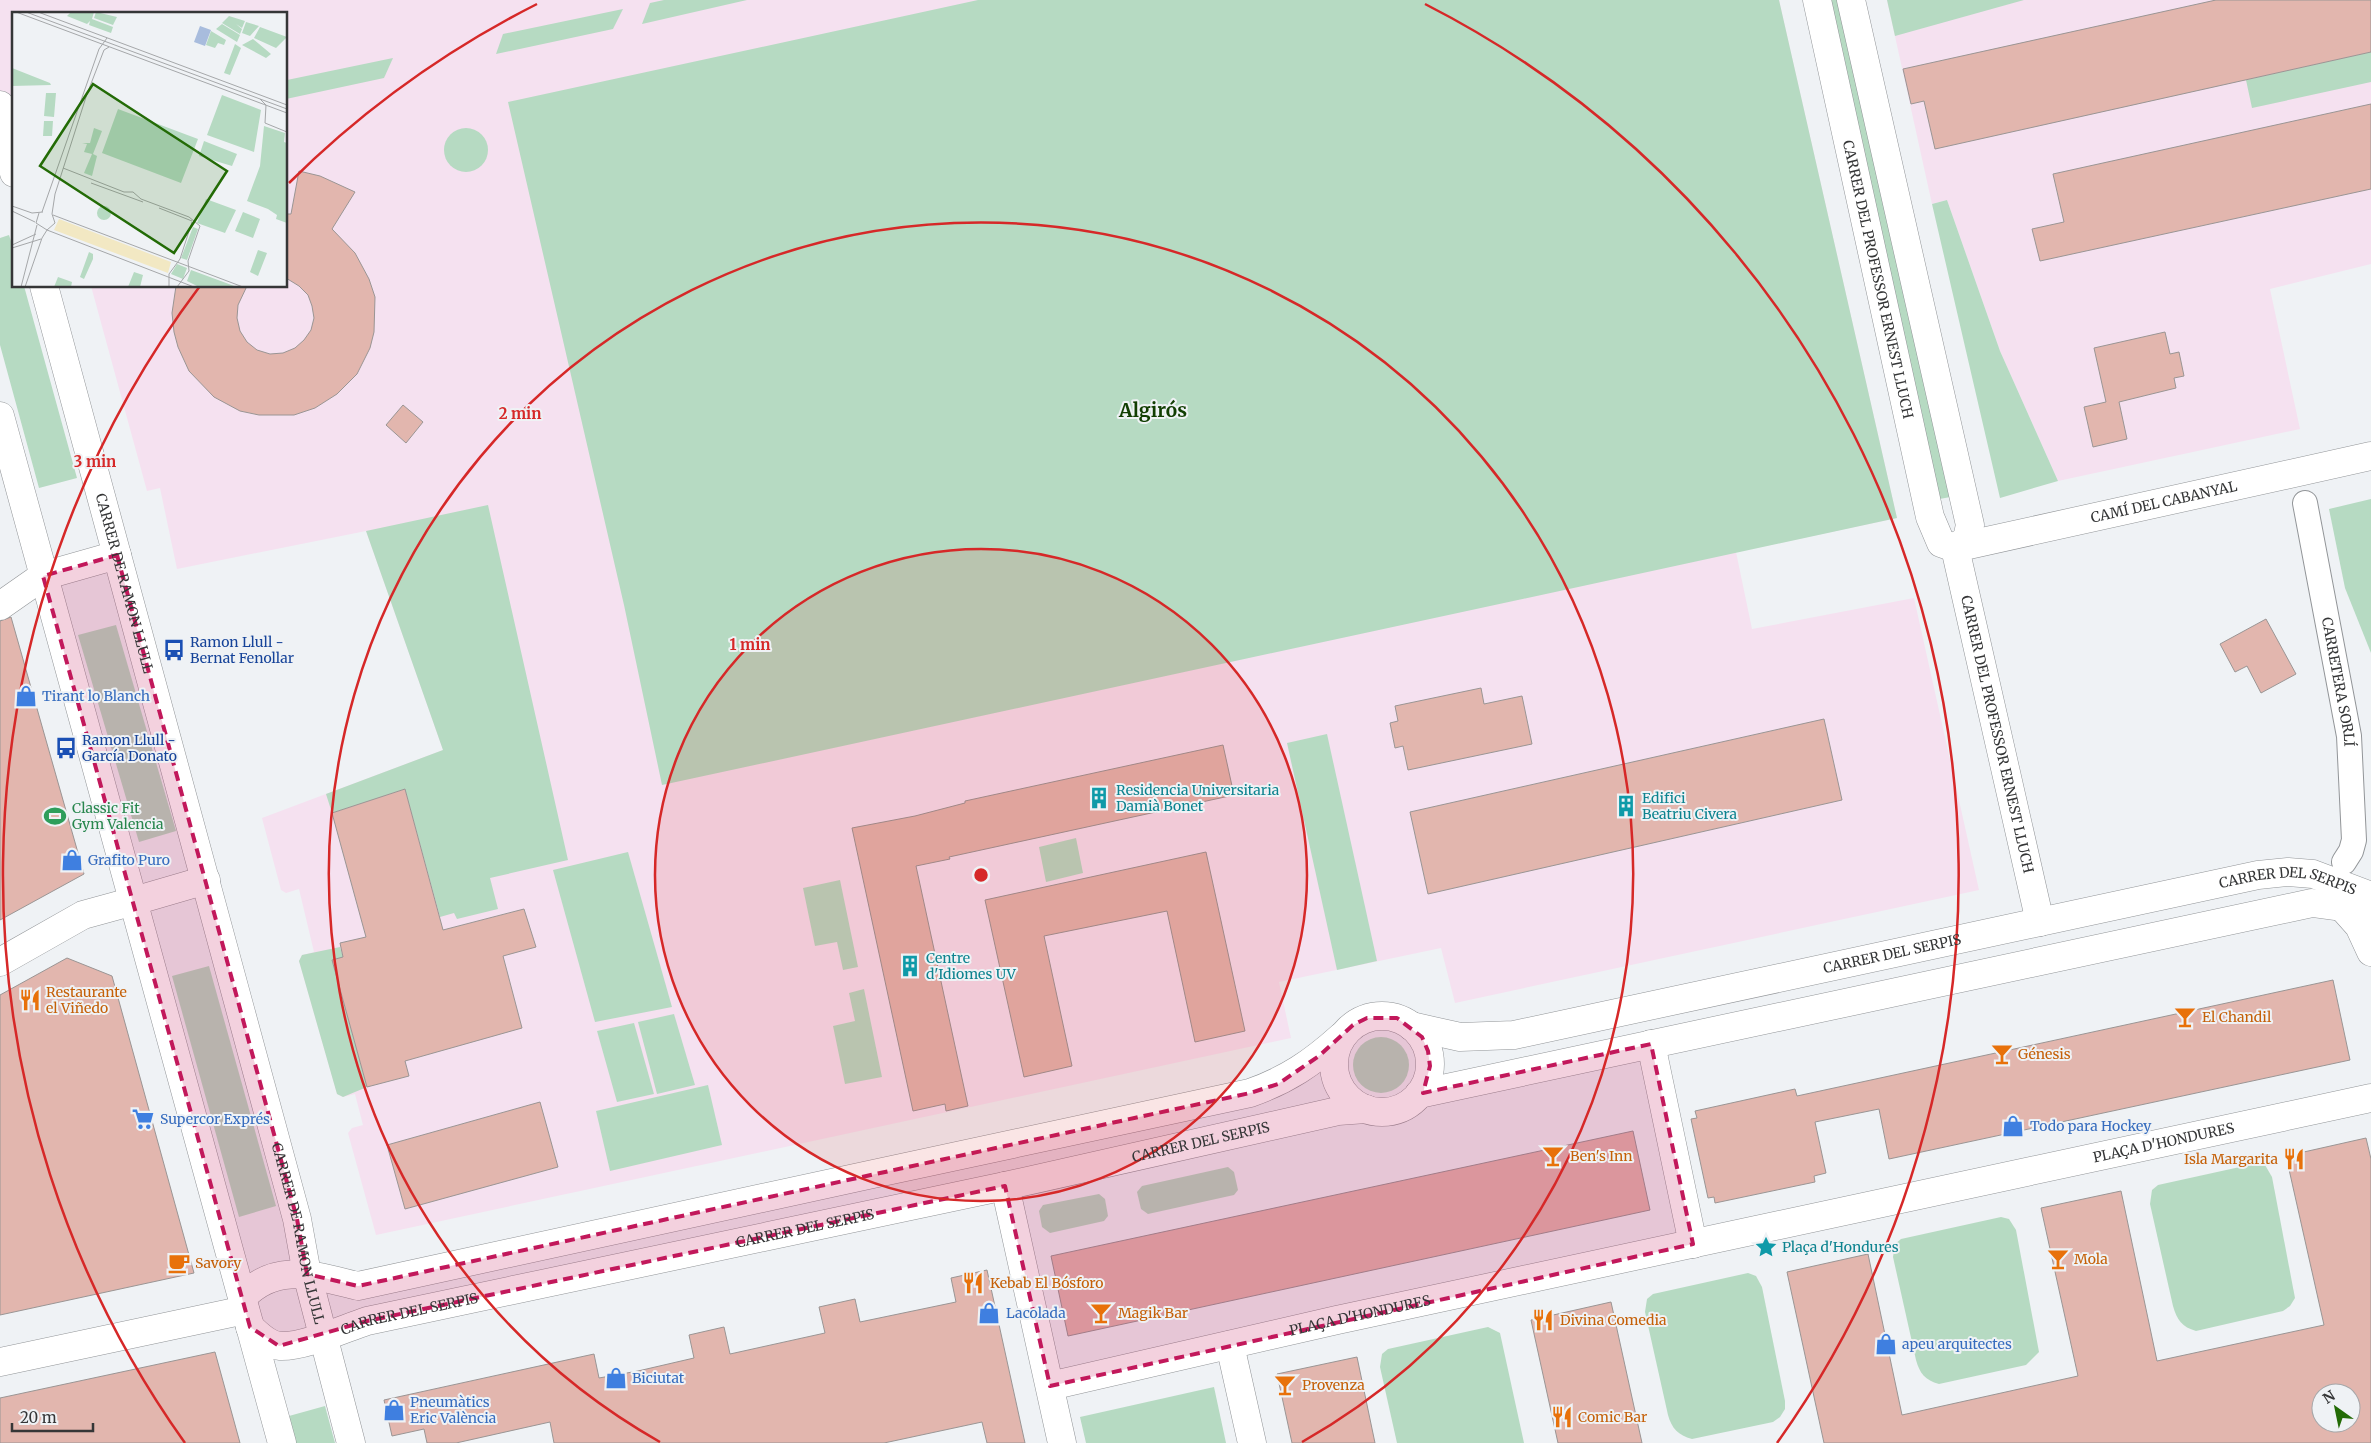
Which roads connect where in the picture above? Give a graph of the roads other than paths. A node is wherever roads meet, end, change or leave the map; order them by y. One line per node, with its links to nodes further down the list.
1 (1817, 0): 9 (street, CARRER DEL PROFESSOR ERNEST LLUCH)
2 (1851, 0): 9 (street)
3 (1, 122): 4 (street)
4 (9, 172)
5 (45, 288): 10 (street, CARRER DE RAMON LLULL)
6 (0, 416): 11 (street)
7 (2371, 456): 9 (street, CAMÍ DEL CABANYAL)
8 (2305, 503): 13 (street, CARRETERA SORLÍ)
9 (1955, 548): 19 (street, CARRER DEL PROFESSOR ERNEST LLUCH)
10 (117, 555): 11 (street); 14 (street, CARRER DE RAMON LLULL)
11 (43, 576): 12 (street); 16 (street)
12 (0, 606)
13 (2344, 862)
14 (206, 880): 16 (street); 30 (street, CARRER DE RAMON LLULL)
15 (2371, 896): 19 (street, CARRER DEL SERPIS)
16 (134, 901): 21 (street); 31 (street)
17 (2343, 908): 18 (street, CARRER DEL SERPIS); 20 (street); 24 (street, CARRER DEL SERPIS)
18 (2371, 911)
19 (2040, 922): 22 (street, CARRER DEL SERPIS)
20 (2371, 952)
21 (0, 962)
22 (1411, 1026): 23 (street); 25 (street)
23 (1341, 1037): 27 (street); 30 (street)
24 (1652, 1044): 25 (street, CARRER DEL SERPIS); 29 (street)
25 (1419, 1094): 27 (street)
26 (2371, 1098): 29 (street, PLAÇA D'HONDURES)
27 (1366, 1109): 28 (street, CARRER DEL SERPIS)
28 (1005, 1186): 32 (street, CARRER DEL SERPIS); 35 (street)
29 (1694, 1244): 33 (street, PLAÇA D'HONDURES)
30 (307, 1274): 31 (street); 32 (street, CARRER DE RAMON LLULL)
31 (246, 1312): 32 (street, CARRER DEL SERPIS); 34 (street); 36 (street)
32 (324, 1335): 37 (street, CARRER DE RAMON LLULL)
33 (1230, 1345): 35 (street, PLAÇA D'HONDURES); 39 (street)
34 (0, 1362)
35 (1050, 1386): 38 (street)
36 (282, 1443)
37 (351, 1443)
38 (1062, 1443)
39 (1252, 1443)

